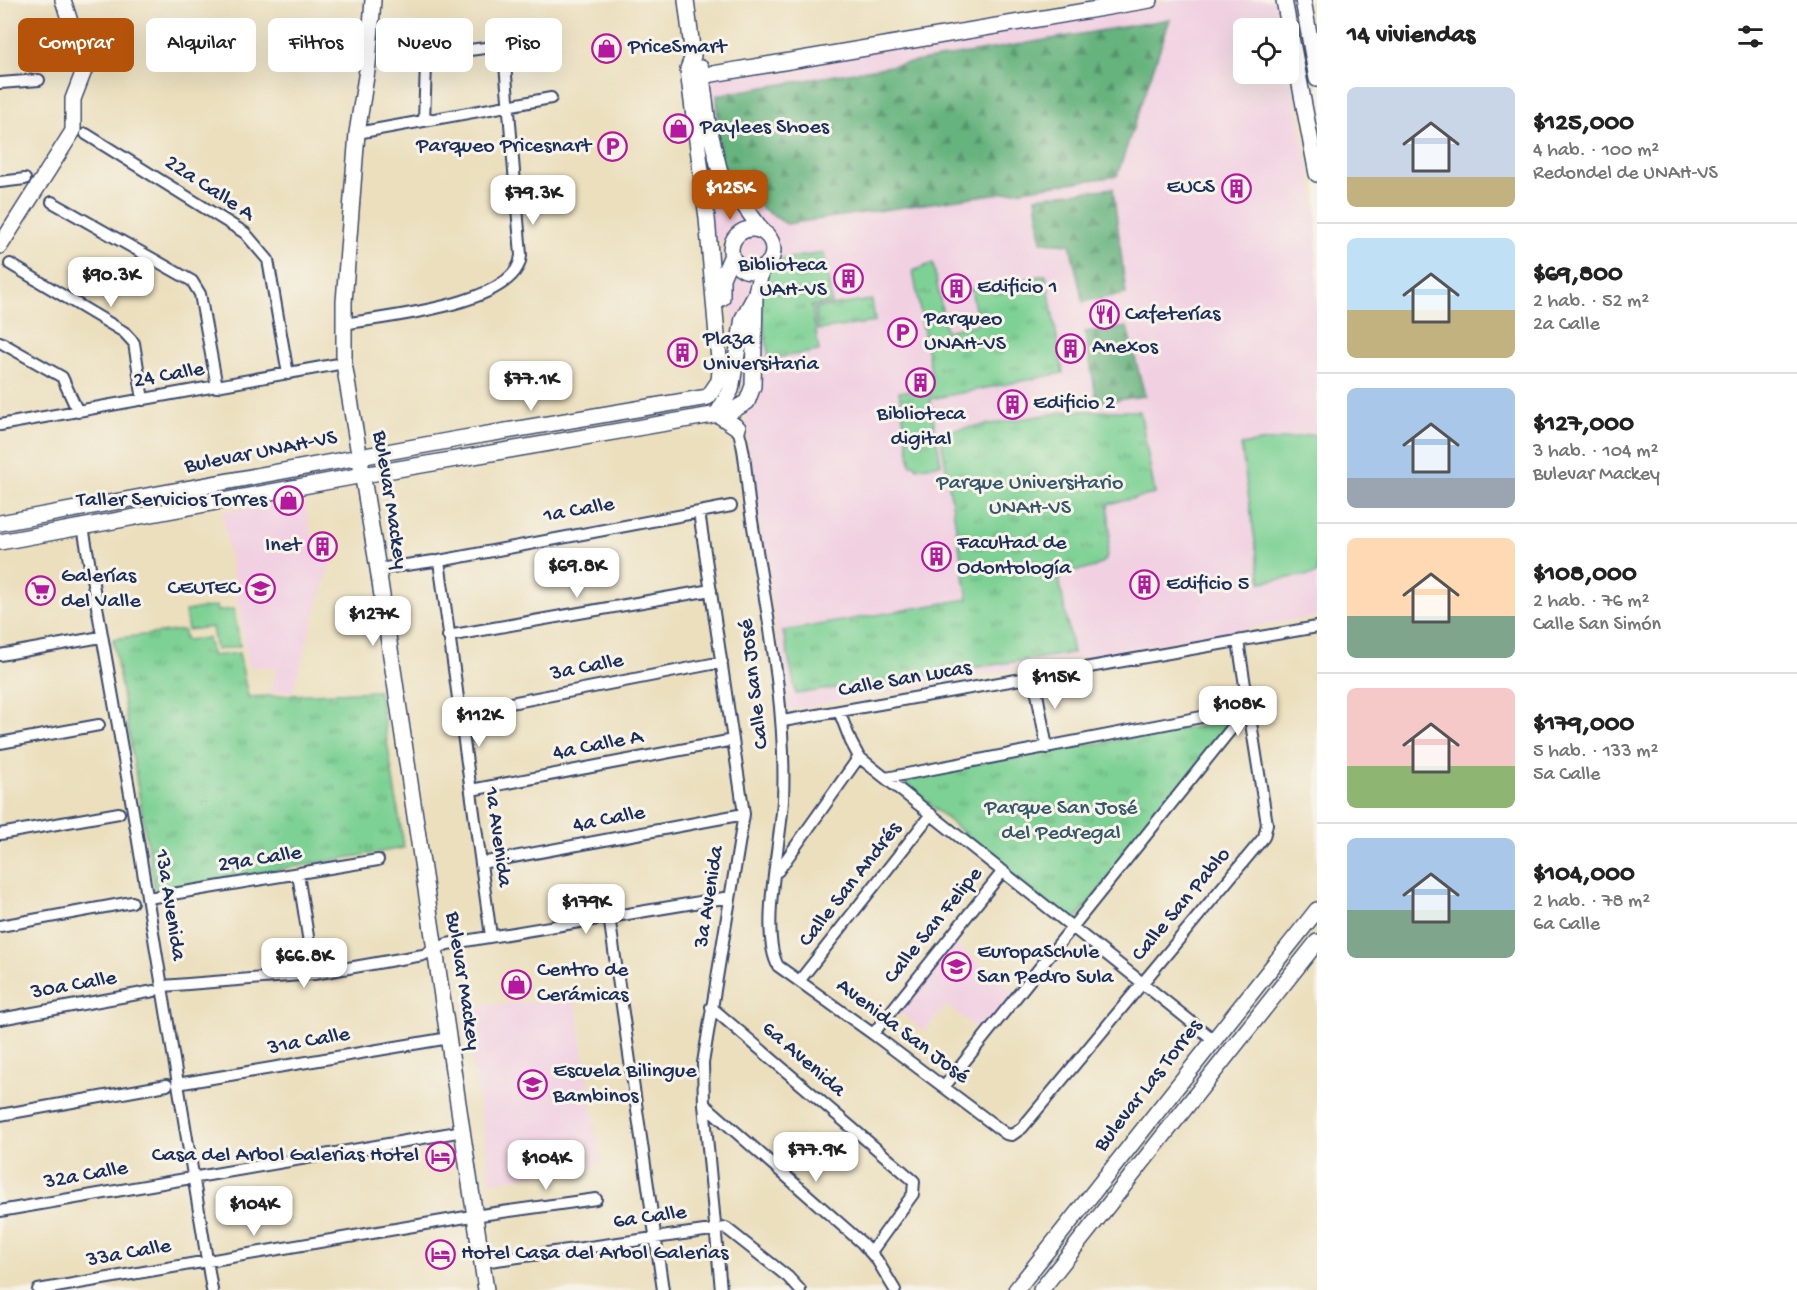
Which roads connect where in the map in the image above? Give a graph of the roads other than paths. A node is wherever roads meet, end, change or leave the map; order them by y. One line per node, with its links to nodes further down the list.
1 (63, 0): 29 (main road)
2 (373, 0): 21 (main road, Bulevar Mackey)
3 (686, 0): 13 (main road)
4 (1096, 0): 8 (main road)
5 (1150, 0): 8 (main road)
6 (1273, 0): 9 (main road)
7 (1294, 1): 10 (main road); 11 (main road); 14 (main road)
8 (1057, 11): 13 (main road)
9 (1285, 18)
10 (1290, 18)
11 (1302, 44): 12 (main road); 14 (main road)
12 (1299, 63)
13 (695, 69): 27 (main road, Bulevar UNAH-VS); 28 (main road)
14 (1316, 72)
15 (1299, 75): 23 (main road)
16 (39, 80): 17 (street)
17 (0, 83)
18 (551, 98): 19 (street)
19 (509, 106): 20 (street); 20 (street); 35 (street)
20 (424, 121): 21 (street)
21 (357, 133): 35 (main road, Bulevar Mackey)
22 (86, 134): 38 (street, 22a Calle A)
23 (1317, 174)
24 (26, 178): 25 (street)
25 (0, 182)
26 (52, 202): 39 (street)
27 (707, 218): 30 (main road); 34 (main road, Bulevar UNAH-VS)
28 (763, 232): 30 (main road); 32 (main road)
29 (0, 246)
30 (732, 250): 32 (main road); 34 (main road)
31 (10, 264): 40 (street)
32 (762, 269): 33 (main road)
33 (755, 296): 42 (main road); 42 (main road)
34 (715, 316): 45 (main road, Bulevar UNAH-VS)
35 (343, 324): 37 (main road, Bulevar Mackey)
36 (0, 342): 41 (street)
37 (344, 363): 38 (street, 24 Calle); 45 (main road, Bulevar Mackey)
38 (288, 374): 39 (street, 24 Calle)
39 (217, 387): 40 (street, 24 Calle)
40 (143, 400): 41 (street, 24 Calle)
41 (78, 412): 43 (street, 24 Calle)
42 (723, 413): 44 (main road); 46 (main road, Bulevar UNAH-VS)
43 (0, 425)
44 (738, 429): 47 (street, Calle San José)
45 (360, 457): 46 (main road, Bulevar Mackey); 49 (main road, Bulevar UNAH-VS)
46 (363, 475): 51 (main road, Bulevar UNAH-VS); 55 (main road, Bulevar Mackey)
47 (749, 503): 48 (street, 1a Calle); 67 (street, Calle San José)
48 (699, 512): 54 (street, 1a Calle); 56 (street, 3a Avenida)
49 (41, 516): 50 (main road, Bulevar UNAH-VS); 52 (main road)
50 (0, 523)
51 (83, 527): 53 (main road, Bulevar UNAH-VS); 59 (street, 13a Avenida)
52 (0, 533)
53 (0, 542)
54 (436, 563): 55 (street, 1a Calle); 58 (street, 1a Avenida)
55 (378, 569): 93 (main road, Bulevar Mackey)
56 (711, 590): 58 (street); 62 (street, 3a Avenida)
57 (1317, 627): 60 (street, Calle San Lucas)
58 (448, 636): 66 (street, 1a Avenida)
59 (101, 637): 61 (street); 85 (street, 13a Avenida)
60 (1238, 641): 63 (street, Calle San Lucas); 64 (street)
61 (0, 655)
62 (722, 662): 66 (street, 3a Calle); 69 (street, 3a Avenida)
63 (1034, 677): 65 (street, Calle San Lucas); 71 (street)
64 (1248, 708): 71 (street); 89 (street); 97 (street, Calle San Pablo)
65 (840, 711): 67 (street, Calle San Lucas); 72 (street)
66 (459, 712): 74 (street, 1a Avenida)
67 (783, 721): 82 (street, Calle San José)
68 (99, 725): 70 (street)
69 (734, 740): 74 (street, 4a Calle A); 76 (street, 3a Avenida)
70 (0, 743)
71 (1047, 748): 73 (street)
72 (859, 756): 73 (street); 82 (street)
73 (886, 778): 77 (street)
74 (471, 790): 80 (street, 1a Avenida)
75 (119, 813): 78 (street)
76 (744, 814): 80 (street, 4a Calle); 84 (street, 3a Avenida)
77 (932, 814): 81 (street); 96 (street, Calle San Andrés)
78 (0, 834)
79 (378, 860): 83 (street, 29a Calle)
80 (481, 863): 91 (street, 1a Avenida)
81 (1003, 871): 89 (street); 101 (street, Calle San Felipe)
82 (776, 873): 94 (street, Calle San José)
83 (298, 874): 85 (street, 29a Calle); 95 (street)
84 (730, 897): 88 (street, 30a Calle); 99 (street, 3a Avenida)
85 (148, 898): 98 (street, 13a Avenida)
86 (132, 902): 90 (street)
87 (1317, 910): 103 (main road, Bulevar Las Torres)
88 (609, 916): 91 (street, 30a Calle); 115 (street)
89 (1071, 925): 97 (street); 105 (street)
90 (0, 926)
91 (491, 936): 93 (street, 30a Calle)
92 (1317, 942): 127 (main road, Bulevar Las Torres)
93 (434, 949): 95 (street, 30a Calle); 102 (main road, Bulevar Mackey)
94 (772, 955): 96 (street, Avenida San José)
95 (314, 974): 98 (street, 30a Calle)
96 (800, 980): 101 (street, Avenida San José)
97 (1142, 983): 103 (street); 109 (street, Calle San Pablo)
98 (158, 989): 100 (street, 30a Calle); 104 (street, 13a Avenida)
99 (711, 1007): 106 (street, 3a Avenida); 116 (street, 6a Avenida)
100 (0, 1019)
101 (873, 1034): 105 (street, Avenida San José)
102 (449, 1038): 104 (street, 31a Calle); 108 (main road, Bulevar Mackey)
103 (1214, 1040): 126 (main road, Bulevar Las Torres)
104 (172, 1085): 107 (street, 31a Calle); 110 (street, 13a Avenida)
105 (944, 1087): 109 (street, Avenida San José)
106 (704, 1104): 114 (street, 3a Avenida); 116 (street)
107 (0, 1115)
108 (463, 1131): 110 (street, 32a Calle); 113 (main road, Bulevar Mackey)
109 (1012, 1135)
110 (193, 1176): 112 (street, 32a Calle); 117 (street, 13a Avenida)
111 (596, 1199): 113 (street, 33a Calle)
112 (0, 1211)
113 (475, 1216): 117 (street, 33a Calle); 118 (main road, Bulevar Mackey)
114 (716, 1228): 115 (street, 6a Calle); 123 (street, 3a Avenida); 124 (street)
115 (655, 1237): 118 (street, 6a Calle); 122 (street)
116 (871, 1252): 125 (street)
117 (207, 1260): 119 (street, 33a Calle); 120 (street, 13a Avenida)
118 (482, 1262): 121 (main road, Bulevar Mackey)
119 (38, 1290)
120 (213, 1290)
121 (486, 1290)
122 (663, 1290)
123 (722, 1290)
124 (800, 1290)
125 (895, 1290)
126 (1016, 1290)
127 (1041, 1290)

